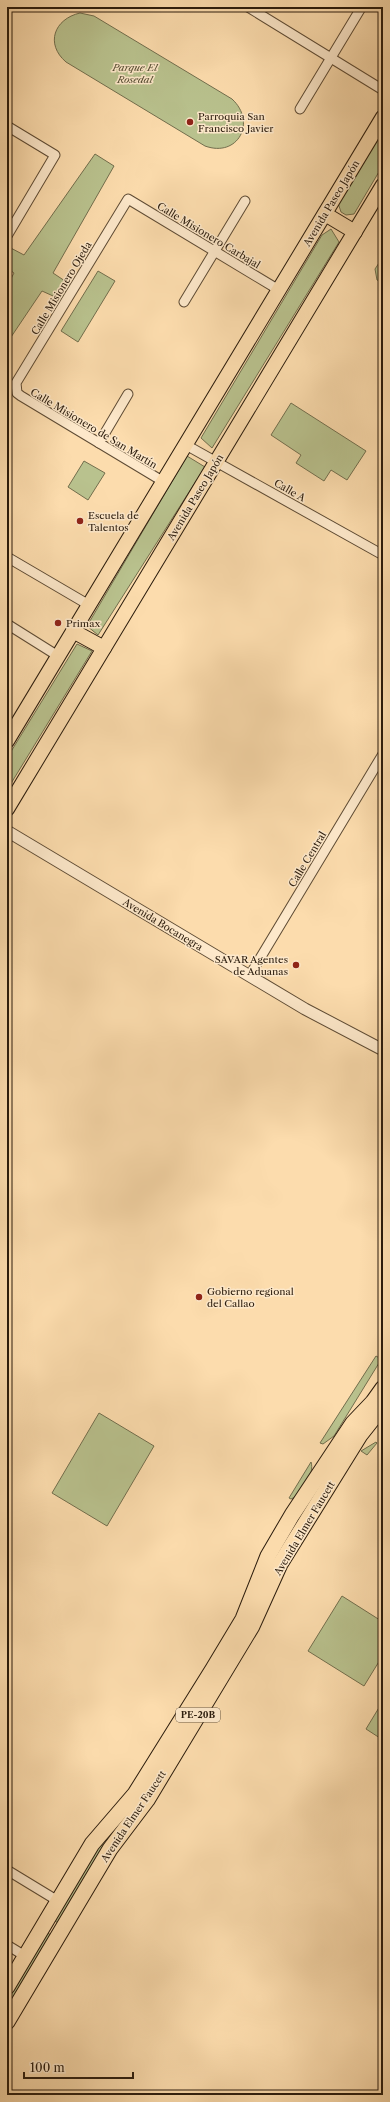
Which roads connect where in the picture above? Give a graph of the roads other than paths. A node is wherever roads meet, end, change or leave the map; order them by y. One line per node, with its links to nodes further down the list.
1 (248, 7): 3 (street)
2 (361, 8): 3 (street)
3 (331, 58): 4 (street); 5 (street)
4 (383, 90)
5 (300, 109)
6 (383, 117): 11 (main road, Avenida Paseo Japón)
7 (7, 126): 13 (street)
8 (383, 185): 12 (main road, Avenida Paseo Japón)
9 (128, 198): 14 (street, Calle Misionero Carbajal); 17 (street, Calle Misionero Ojeda)
10 (245, 201): 14 (street)
11 (325, 214): 12 (main road); 15 (main road, Avenida Paseo Japón)
12 (355, 232): 21 (main road, Avenida Paseo Japón)
13 (7, 236)
14 (215, 251): 15 (street, Calle Misionero Carbajal); 16 (street)
15 (279, 290): 20 (main road, Avenida Paseo Japón)
16 (184, 302)
17 (17, 390): 19 (street, Calle Misionero de San Martín)
18 (128, 394): 19 (street)
19 (99, 443): 22 (street, Calle Misionero de San Martín)
20 (186, 445): 21 (street, Calle A); 22 (main road, Avenida Paseo Japón)
21 (217, 461): 23 (street, Calle A); 28 (main road, Avenida Paseo Japón)
22 (164, 482): 25 (main road, Avenida Paseo Japón)
23 (383, 555)
24 (7, 557): 25 (street)
25 (89, 605): 27 (main road, Avenida Paseo Japón)
26 (7, 624): 29 (street)
27 (73, 631): 28 (main road); 29 (main road, Avenida Paseo Japón)
28 (104, 648): 32 (main road, Avenida Paseo Japón)
29 (58, 656): 30 (main road, Avenida Paseo Japón)
30 (7, 741)
31 (383, 754): 34 (street, Calle Central)
32 (7, 809)
33 (7, 831): 34 (street, Avenida Bocanegra)
34 (250, 975): 35 (street, Avenida Bocanegra)
35 (383, 1050)
36 (383, 1388): 39 (highway, Avenida Elmer Faucett / PE-20B)
37 (383, 1406): 41 (highway, Avenida Elmer Faucett / PE-20B)
38 (7, 1870): 39 (street)
39 (58, 1901): 40 (highway, Avenida Elmer Faucett / PE-20B)
40 (44, 1924): 41 (highway); 43 (highway, Avenida Elmer Faucett / PE-20B)
41 (59, 1932): 45 (highway, Avenida Elmer Faucett / PE-20B)
42 (7, 1945): 43 (street)
43 (24, 1956): 44 (highway, Avenida Elmer Faucett / PE-20B)
44 (7, 1987)
45 (7, 2022)

